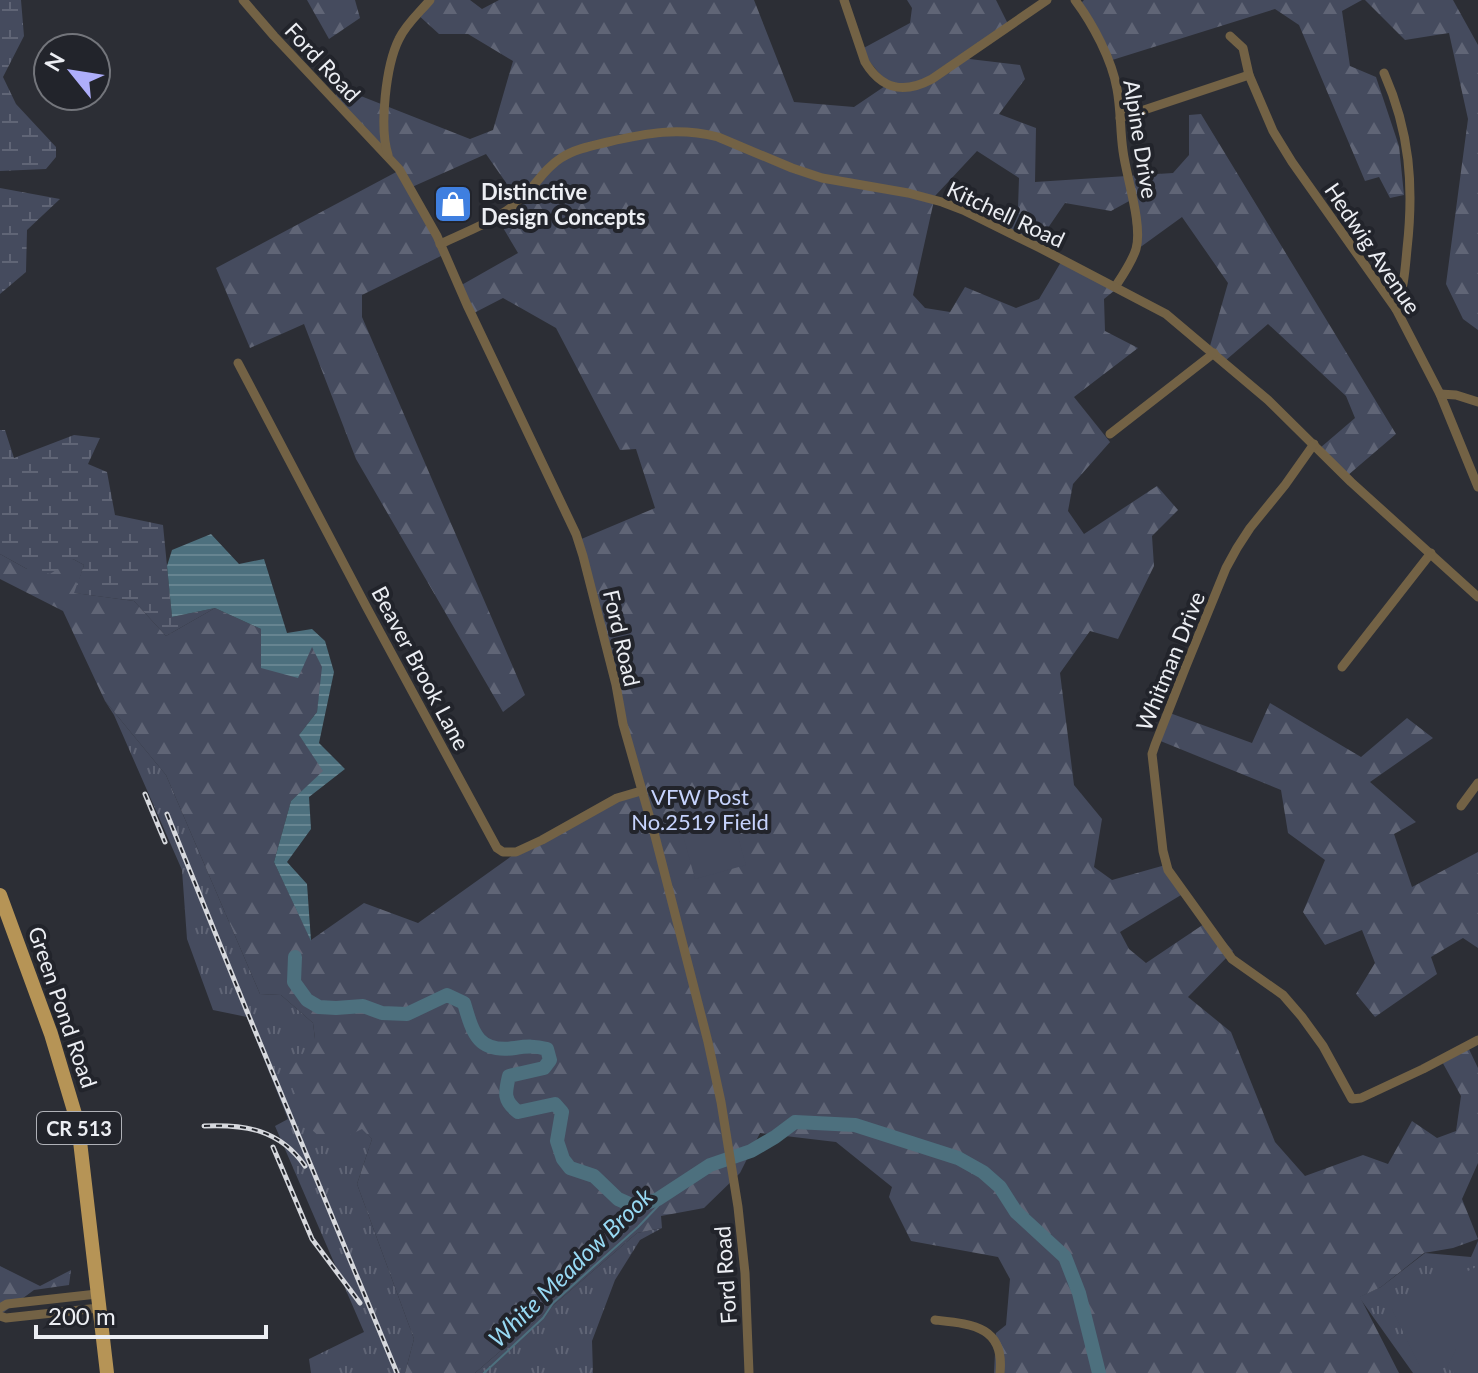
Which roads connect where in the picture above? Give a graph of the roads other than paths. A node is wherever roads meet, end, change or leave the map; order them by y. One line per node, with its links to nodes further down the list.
1 (243, 0): 10 (street, Ford Road)
2 (430, 0): 10 (street)
3 (844, 0): 4 (street)
4 (1047, 0)
5 (1075, 0): 9 (street, Alpine Drive)
6 (1230, 36): 8 (street, Hedwig Avenue)
7 (1384, 73): 13 (street)
8 (1249, 75): 9 (street); 13 (street, Hedwig Avenue)
9 (1120, 118): 12 (street, Alpine Drive)
10 (389, 158): 11 (street, Ford Road)
11 (440, 244): 12 (street, Kitchell Road); 25 (street, Ford Road)
12 (1115, 287): 14 (street, Kitchell Road)
13 (1396, 309): 16 (street, Hedwig Avenue)
14 (1214, 353): 18 (street); 19 (street, Kitchell Road)
15 (238, 363): 25 (street, Beaver Brook Lane)
16 (1440, 394): 17 (street); 20 (street, Hedwig Avenue)
17 (1478, 402)
18 (1110, 434)
19 (1314, 444): 21 (street, Kitchell Road); 28 (street, Whitman Drive)
20 (1478, 487)
21 (1431, 553): 22 (street, Kitchell Road); 23 (street)
22 (1478, 597)
23 (1342, 667)
24 (1478, 783): 26 (street)
25 (641, 791): 34 (street, Ford Road)
26 (1461, 806)
27 (0, 895): 29 (main road, Green Pond Road / CR 513)
28 (1478, 1040)
29 (98, 1301): 30 (street); 31 (street); 33 (main road, Green Pond Road / CR 513)
30 (0, 1308)
31 (0, 1316)
32 (935, 1320): 35 (street)
33 (107, 1373)
34 (749, 1373)
35 (1000, 1373)

